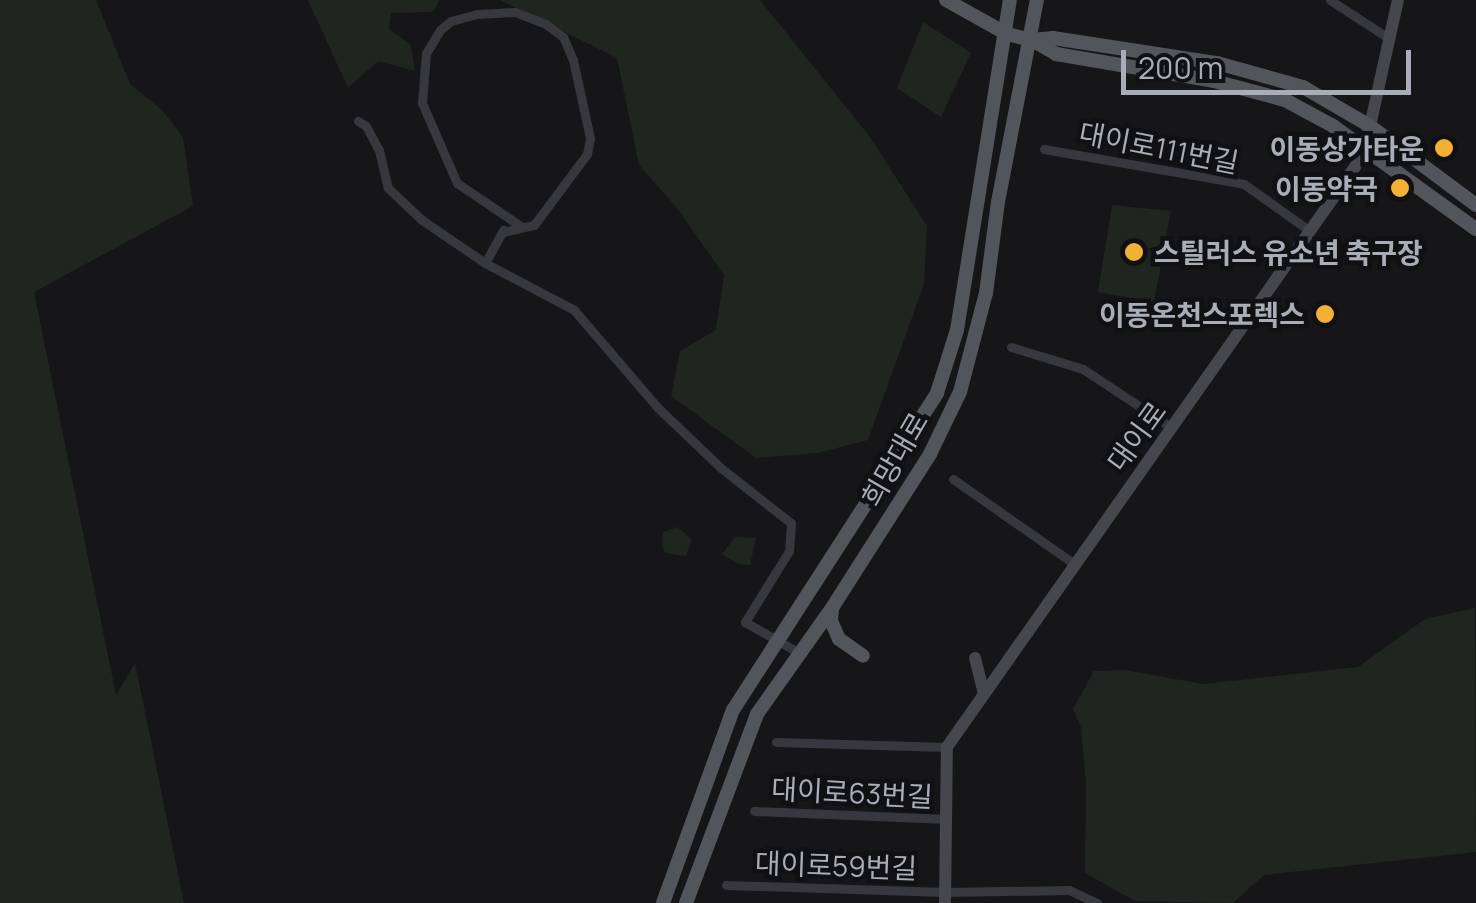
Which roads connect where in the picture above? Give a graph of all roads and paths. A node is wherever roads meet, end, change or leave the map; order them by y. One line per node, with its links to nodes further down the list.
1 (946, 0): 6 (main road)
2 (1010, 0): 6 (main road, 희망대로)
3 (1036, 0): 7 (main road, 희망대로)
4 (1330, 0): 8 (street)
5 (1398, 0): 8 (street, 대이로)
6 (1007, 34): 7 (main road); 25 (main road, 희망대로)
7 (1031, 40): 10 (main road); 11 (main road); 24 (main road, 희망대로)
8 (1391, 40): 10 (street, 대이로)
9 (358, 121): 19 (street)
10 (1370, 126): 11 (street, 대이로); 13 (main road)
11 (1362, 147): 16 (main road); 17 (street, 대이로)
12 (1044, 149): 17 (street, 대이로111번길)
13 (1474, 200)
14 (503, 218): 15 (street); 15 (street); 18 (street)
15 (522, 227): 18 (street)
16 (1476, 228)
17 (1310, 231): 21 (street, 대이로)
18 (503, 232): 19 (street)
19 (485, 263): 25 (street)
20 (1011, 347): 21 (street)
21 (1172, 428): 23 (street, 대이로)
22 (953, 480): 23 (street)
23 (1073, 563): 29 (street, 대이로)
24 (832, 608): 26 (main road, 희망대로); 27 (main road)
25 (780, 640): 26 (street); 36 (main road, 희망대로)
26 (801, 654): 37 (main road, 희망대로)
27 (864, 656)
28 (975, 658): 29 (street)
29 (984, 694): 31 (street, 대이로)
30 (776, 742): 31 (street)
31 (947, 747): 33 (street)
32 (754, 811): 33 (street, 대이로63번길)
33 (947, 819): 35 (street)
34 (726, 884): 35 (street, 대이로59번길)
35 (945, 897): 38 (street, 대이로59번길)
36 (664, 903)
37 (686, 903)
38 (1098, 903)

